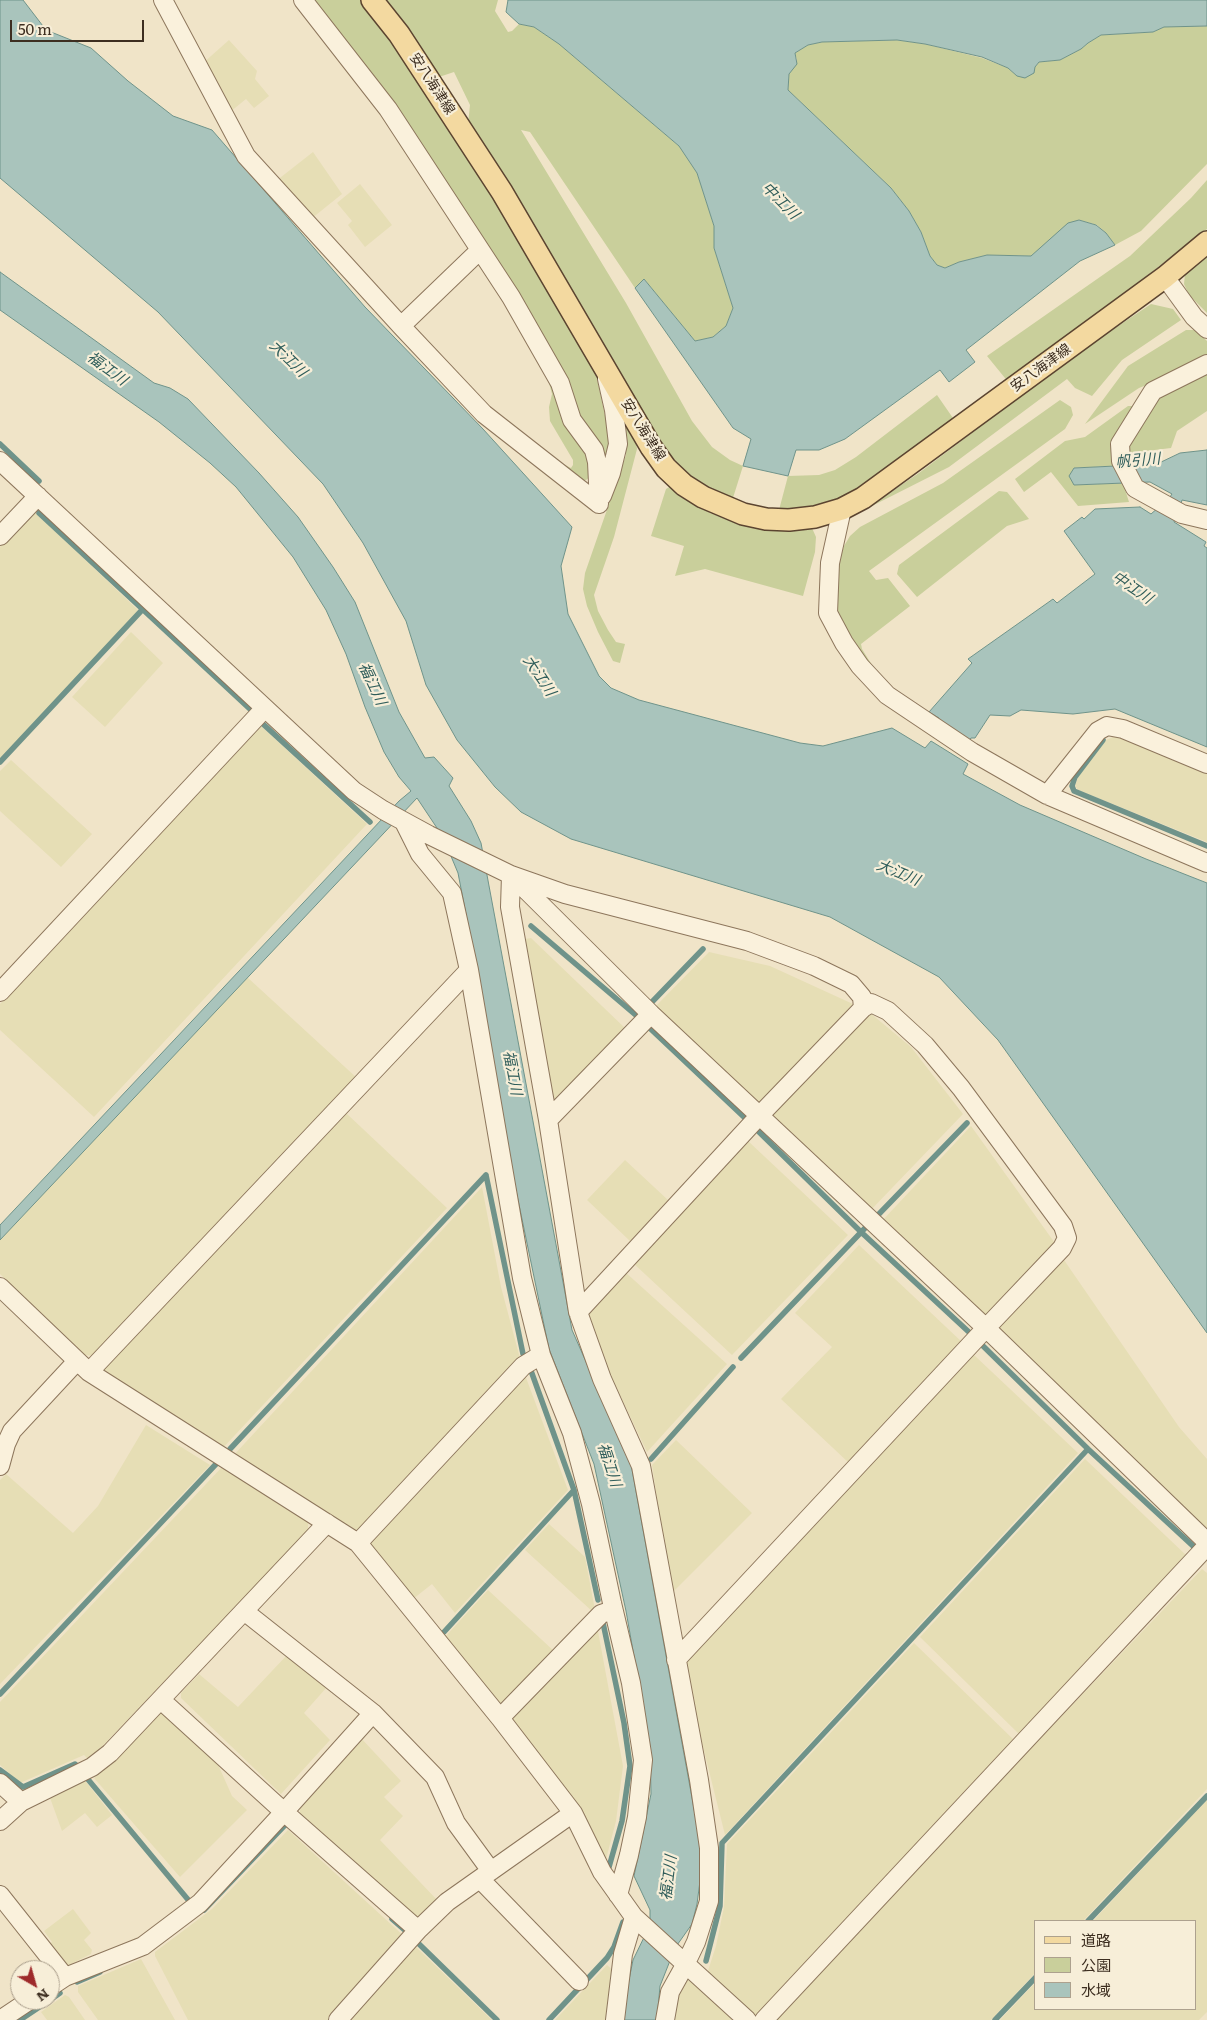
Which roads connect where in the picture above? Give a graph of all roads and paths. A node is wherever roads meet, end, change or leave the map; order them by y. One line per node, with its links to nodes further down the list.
1 (163, 0): 7 (street)
2 (303, 0): 5 (street)
3 (372, 0): 9 (main road, 安八海津線)
4 (1207, 242): 6 (main road, 安八海津線)
5 (480, 250): 7 (street); 13 (street)
6 (1164, 277): 8 (street); 14 (main road, 安八海津線)
7 (401, 326): 13 (street)
8 (1207, 329)
9 (603, 364): 13 (street); 14 (main road, 安八海津線)
10 (1207, 364): 15 (street)
11 (0, 461): 12 (street)
12 (38, 496): 16 (street); 17 (street)
13 (599, 504)
14 (842, 510): 19 (street)
15 (1207, 520)
16 (0, 536)
17 (265, 708): 20 (street); 24 (street)
18 (1207, 764): 19 (street)
19 (1047, 795): 21 (street)
20 (402, 820): 22 (street); 23 (street)
21 (1207, 863)
22 (504, 871): 25 (street); 26 (street); 28 (street)
23 (469, 970): 32 (street); 33 (street)
24 (0, 992)
25 (863, 1008): 27 (street); 31 (street)
26 (646, 1019): 27 (street); 28 (street)
27 (758, 1116): 30 (street); 31 (street)
28 (548, 1120): 30 (street)
29 (0, 1287): 33 (street)
30 (578, 1312): 41 (street)
31 (986, 1328): 36 (street); 41 (street)
32 (541, 1355): 37 (street); 39 (street)
33 (83, 1366): 34 (street); 35 (street)
34 (0, 1466)
35 (327, 1523): 37 (street); 40 (street)
36 (1207, 1542)
37 (358, 1543): 44 (street)
38 (1207, 1546): 65 (street)
39 (613, 1610): 44 (street); 52 (street)
40 (244, 1611): 42 (street); 43 (street)
41 (676, 1660): 55 (street)
42 (161, 1700): 46 (street); 47 (street)
43 (373, 1713): 47 (street); 50 (street)
44 (500, 1718): 48 (street)
45 (0, 1784): 46 (street)
46 (21, 1802): 49 (street)
47 (284, 1812): 54 (street); 56 (street)
48 (573, 1813): 50 (street); 52 (street)
49 (0, 1821)
50 (486, 1875): 54 (street); 58 (street)
51 (0, 1895): 56 (street)
52 (618, 1895): 53 (street)
53 (636, 1918): 55 (street); 62 (street)
54 (418, 1930): 61 (street)
55 (684, 1964): 63 (street); 64 (street)
56 (65, 1977): 57 (street)
57 (60, 1980)
58 (578, 1981)
59 (15, 2010): 60 (street)
60 (0, 2020)
61 (338, 2020)
62 (615, 2020)
63 (666, 2020)
64 (747, 2020)
65 (764, 2020)

